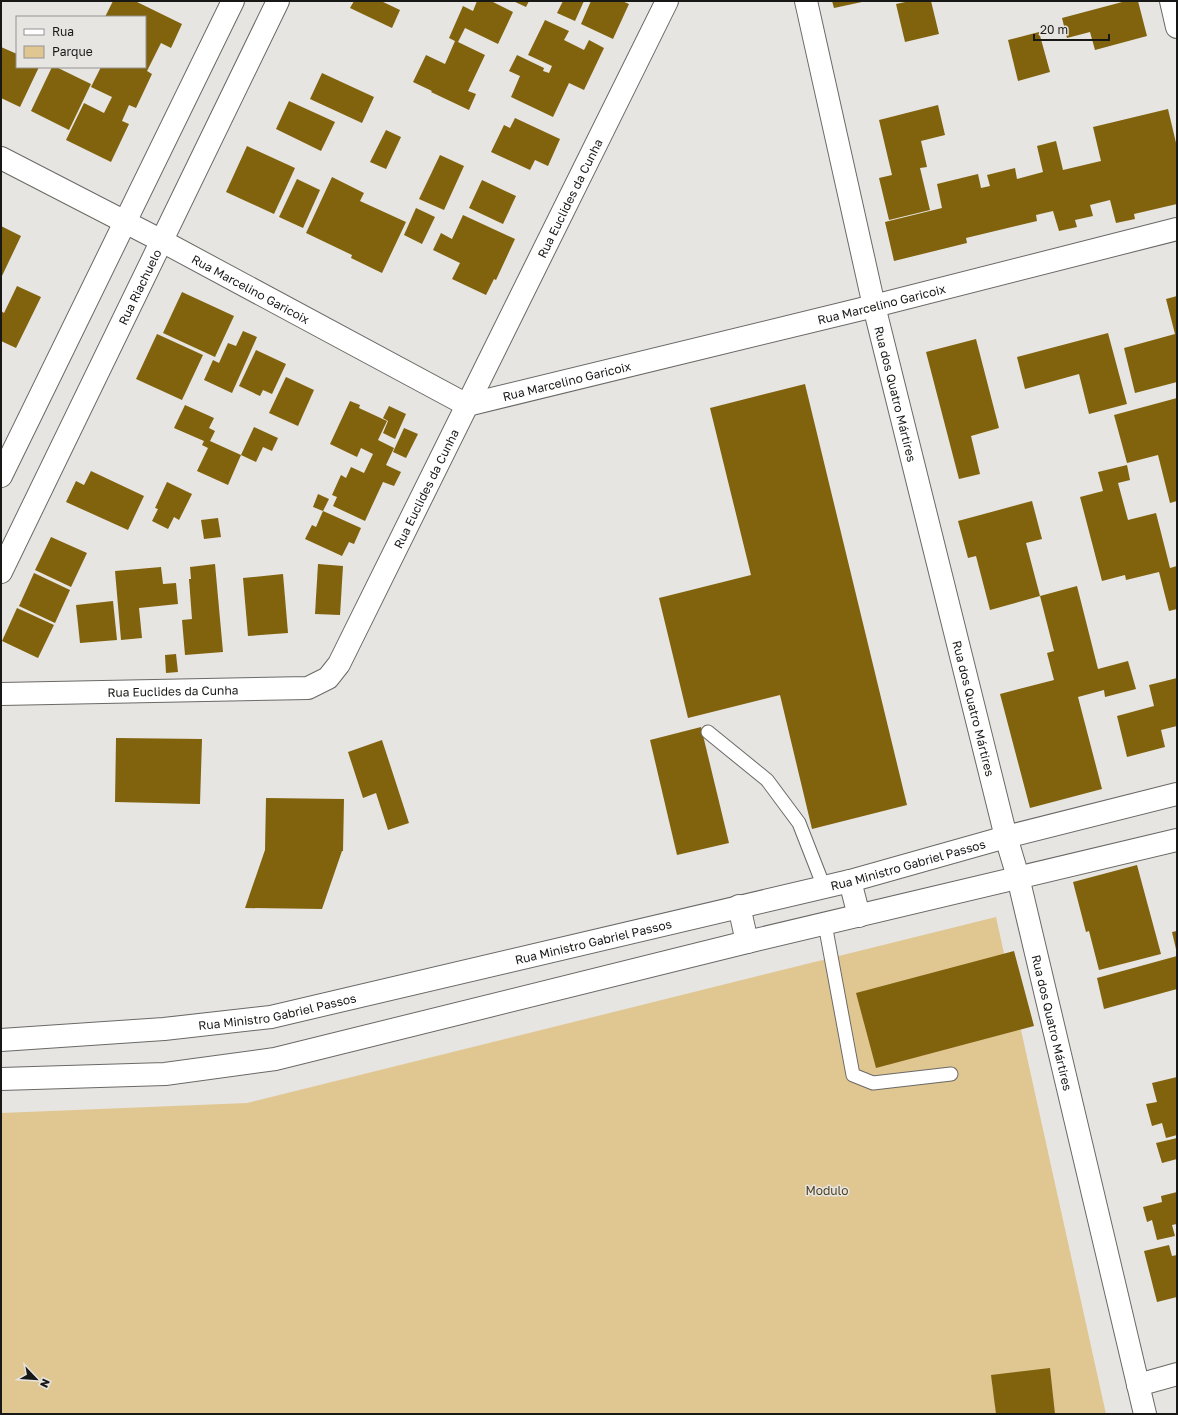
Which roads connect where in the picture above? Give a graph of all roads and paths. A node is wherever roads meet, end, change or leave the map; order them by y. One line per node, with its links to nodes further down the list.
1 (233, 1): 8 (street)
2 (278, 1): 10 (street, Rua Riachuelo)
3 (667, 1): 12 (street, Rua Euclides da Cunha)
4 (806, 1): 11 (street, Rua dos Quatro Mártires)
5 (1171, 1): 6 (street)
6 (1177, 27)
7 (1, 158): 8 (street, Rua Marcelino Garicoix)
8 (125, 222): 10 (street, Rua Marcelino Garicoix); 13 (street)
9 (1177, 229): 11 (street, Rua Marcelino Garicoix)
10 (162, 241): 12 (street, Rua Marcelino Garicoix); 14 (street, Rua Riachuelo)
11 (874, 306): 12 (street, Rua Marcelino Garicoix); 18 (street, Rua dos Quatro Mártires)
12 (467, 405): 15 (street, Rua Euclides da Cunha)
13 (1, 476)
14 (1, 572)
15 (1, 694)
16 (708, 732): 22 (lane)
17 (1177, 794): 18 (street, Rua Ministro Gabriel Passos)
18 (1006, 837): 20 (street, Rua dos Quatro Mártires); 21 (street, Rua Ministro Gabriel Passos)
19 (1177, 840): 20 (street)
20 (1018, 877): 24 (street); 31 (street, Rua dos Quatro Mártires)
21 (850, 881): 22 (street, Rua Ministro Gabriel Passos); 24 (street)
22 (824, 887): 23 (street, Rua Ministro Gabriel Passos)
23 (739, 906): 26 (street); 27 (street, Rua Ministro Gabriel Passos)
24 (859, 916): 25 (street)
25 (825, 924): 26 (street); 28 (lane)
26 (747, 942): 29 (street)
27 (1, 1040)
28 (951, 1074)
29 (1, 1079)
30 (1177, 1374): 31 (street)
31 (1138, 1385): 32 (street, Rua dos Quatro Mártires)
32 (1145, 1414)

